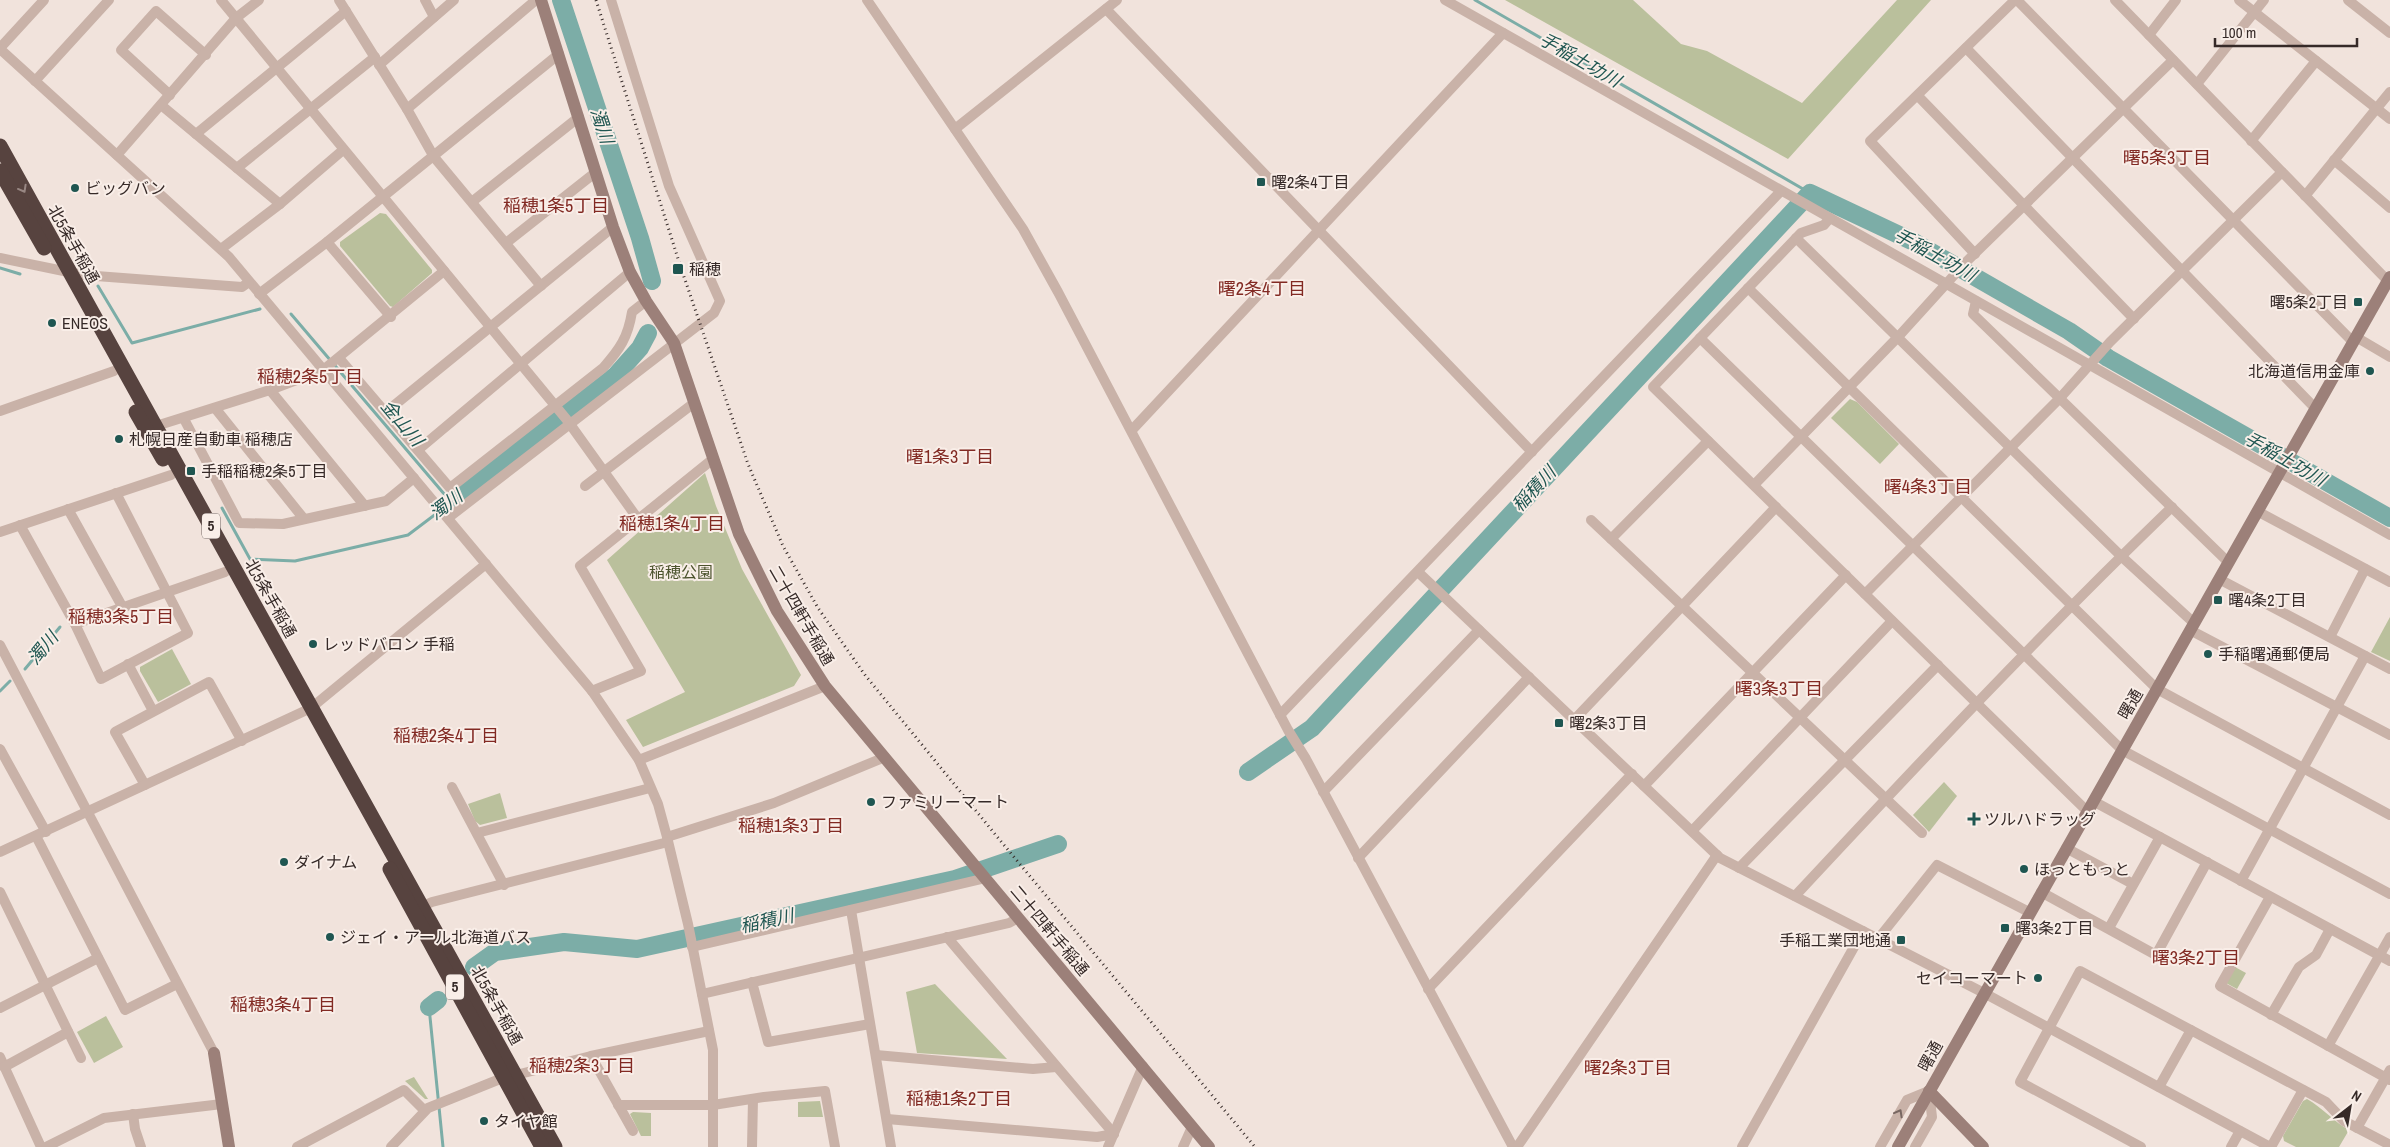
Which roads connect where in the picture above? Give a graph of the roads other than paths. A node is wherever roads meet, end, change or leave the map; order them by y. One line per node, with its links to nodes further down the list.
1 (44, 0): 29 (street)
2 (109, 0): 36 (street)
3 (220, 0): 23 (street)
4 (259, 0): 23 (street)
5 (339, 0): 21 (street)
6 (425, 0): 24 (street)
7 (454, 0): 24 (street)
8 (536, 0): 44 (street)
9 (541, 0): 30 (street, 二十四軒手稲通)
10 (611, 0): 96 (street)
11 (867, 0): 48 (street)
12 (1117, 0): 20 (street)
13 (1445, 0): 25 (street)
14 (2016, 0): 28 (street); 45 (street)
15 (2176, 0): 27 (street)
16 (2239, 0): 22 (street)
17 (2264, 0): 22 (street)
18 (2348, 0): 26 (street)
19 (2119, 2): 27 (street)
20 (1106, 9): 48 (street); 71 (street)
21 (346, 11): 33 (street); 35 (street)
22 (2254, 12): 34 (street); 37 (street)
23 (236, 18): 31 (street); 35 (street)
24 (434, 18): 33 (street)
25 (1503, 33): 61 (street); 71 (street)
26 (2390, 34)
27 (2149, 35): 32 (street)
28 (1966, 48): 40 (street); 55 (street)
29 (0, 49): 36 (street)
30 (559, 54): 46 (street, 二十四軒手稲通); 54 (street)
31 (206, 55): 39 (street); 39 (street)
32 (2173, 60): 37 (street); 45 (street)
33 (377, 61): 42 (street); 44 (street)
34 (2316, 61): 43 (street); 50 (street)
35 (277, 68): 42 (street); 49 (street)
36 (35, 81): 53 (street)
37 (2197, 84): 50 (street)
38 (2390, 92): 43 (street)
39 (170, 95): 41 (street)
40 (1918, 96): 66 (street); 76 (street)
41 (161, 105): 49 (street); 53 (street)
42 (310, 108): 52 (street); 57 (street)
43 (2376, 108): 47 (street); 56 (street)
44 (408, 109): 54 (street)
45 (2124, 109): 55 (street); 69 (street)
46 (579, 117): 59 (street, 二十四軒手稲通); 64 (street)
47 (2390, 119)
48 (955, 129): 114 (street)
49 (196, 134): 57 (street)
50 (2251, 141): 60 (street)
51 (0, 146): 78 (highway, 北5条手稲通 / 5, one-way to 78)
52 (343, 150): 63 (street); 65 (street)
53 (118, 156): 75 (street)
54 (434, 156): 63 (street); 64 (street)
55 (2073, 158): 66 (street); 80 (street)
56 (2334, 160): 62 (street); 67 (street)
57 (237, 168): 65 (street)
58 (0, 171): 78 (highway, 北5条手稲通 / 5)
59 (596, 172): 70 (street, 二十四軒手稲通); 74 (street)
60 (2282, 172): 62 (street); 69 (street)
61 (1781, 191): 68 (street); 119 (street)
62 (2305, 196): 82 (street)
63 (382, 198): 73 (street); 79 (street)
64 (473, 202): 74 (street)
65 (280, 204): 75 (street)
66 (2024, 206): 76 (street); 91 (street)
67 (2390, 208)
68 (1829, 218): 72 (street); 84 (street)
69 (2234, 221): 80 (street); 95 (street)
70 (613, 227): 81 (street, 二十四軒手稲通); 85 (street)
71 (1318, 229): 114 (street); 119 (street)
72 (1796, 238): 86 (street); 93 (street)
73 (327, 242): 87 (street); 90 (street)
74 (506, 242): 85 (street)
75 (221, 249): 83 (street)
76 (1975, 254): 84 (street)
77 (0, 258): 78 (street)
78 (64, 271): 83 (street); 101 (highway, 北5条手稲通 / 5); 113 (highway, 北5条手稲通 / 5)
79 (444, 271): 90 (street); 92 (street)
80 (2183, 271): 91 (street); 108 (street)
81 (630, 272): 88 (street, 二十四軒手稲通); 100 (street)
82 (2389, 279): 95 (street, 曙通)
83 (249, 282): 87 (street)
84 (1949, 282): 89 (street); 93 (street)
85 (541, 286): 92 (street)
86 (1748, 288): 94 (street); 102 (street)
87 (259, 294): 99 (street)
88 (646, 301): 96 (street, 二十四軒手稲通); 107 (street)
89 (1976, 301): 98 (street); 104 (street)
90 (391, 316): 99 (street)
91 (2134, 318): 98 (street)
92 (490, 327): 100 (street); 110 (street)
93 (1898, 336): 102 (street); 117 (street)
94 (1700, 338): 115 (street); 116 (street)
95 (2354, 340): 97 (street); 108 (street, 曙通)
96 (674, 343): 105 (street, 二十四軒手稲通); 112 (street)
97 (2390, 357)
98 (2092, 362): 104 (street); 122 (street)
99 (332, 363): 103 (street); 110 (street); 124 (street)
100 (521, 365): 107 (street); 118 (street)
101 (114, 371): 109 (street); 123 (highway, 北5条手稲通 / 5)
102 (1849, 386): 115 (street); 128 (street)
103 (270, 390): 106 (street); 129 (street)
104 (2060, 398): 117 (street); 131 (street)
105 (694, 403): 120 (street, 二十四軒手稲通); 121 (street)
106 (215, 408): 111 (street); 135 (street)
107 (557, 408): 112 (street); 118 (street)
108 (2315, 408): 122 (street, 曙通)
109 (0, 411)
110 (386, 412): 118 (street)
111 (184, 419): 113 (street); 135 (street)
112 (568, 422): 121 (street); 134 (street)
113 (156, 426): 175 (highway, 北5条手稲通 / 5)
114 (1132, 430): 177 (street)
115 (1800, 436): 125 (street); 142 (street)
116 (1708, 441): 125 (street); 141 (street)
117 (2012, 446): 128 (street); 143 (street)
118 (418, 450)
119 (1532, 452): 148 (street)
120 (713, 459): 136 (street); 170 (street, 二十四軒手稲通)
121 (604, 470): 126 (street); 136 (street)
122 (2280, 470): 133 (street, 曙通); 140 (street)
123 (171, 475): 127 (street); 147 (highway, 北5条手稲通 / 5)
124 (414, 478): 129 (street); 134 (street)
125 (1754, 485): 130 (street)
126 (585, 486)
127 (116, 492): 132 (street); 152 (street)
128 (1962, 496): 142 (street); 154 (street)
129 (364, 506): 135 (street)
130 (1776, 507): 149 (street); 155 (street)
131 (2172, 507): 143 (street); 144 (street)
132 (68, 509): 138 (street); 156 (street)
133 (2257, 511): 144 (street, 曙通); 146 (street)
134 (445, 515): 145 (street)
135 (304, 519)
136 (638, 519): 172 (street)
137 (1591, 520): 141 (street)
138 (20, 526): 139 (street); 158 (street)
139 (0, 532)
140 (2390, 535)
141 (1611, 539): 155 (street)
142 (1913, 545): 153 (street); 163 (street)
143 (2121, 556): 154 (street); 159 (street)
144 (2228, 562): 150 (street, 曙通)
145 (486, 564): 172 (street); 175 (street)
146 (2366, 569): 151 (street); 161 (street)
147 (225, 572): 152 (street); 175 (highway, 北5条手稲通 / 5)
148 (1418, 572): 160 (street); 177 (street)
149 (1846, 575): 153 (street); 168 (street)
150 (2219, 579): 159 (street, 曙通); 161 (street)
151 (2390, 582)
152 (166, 593): 156 (street); 165 (street)
153 (1865, 594): 157 (street)
154 (2073, 605): 163 (street); 171 (street)
155 (1682, 607): 168 (street); 179 (street)
156 (123, 608): 158 (street)
157 (1892, 621): 166 (street); 178 (street)
158 (75, 624): 165 (street)
159 (2192, 626): 171 (street, 曙通); 174 (street)
160 (1478, 630): 169 (street); 193 (street)
161 (2330, 637): 164 (street)
162 (0, 645): 196 (street)
163 (2025, 654): 173 (street); 183 (street)
164 (2366, 656): 167 (street); 174 (street)
165 (128, 664): 176 (street)
166 (1938, 665): 173 (street); 186 (street)
167 (2390, 669)
168 (1752, 673): 178 (street); 190 (street)
169 (1529, 677): 179 (street); 208 (street)
170 (824, 686): 184 (street, 二十四軒手稲通); 185 (street)
171 (2157, 689): 183 (street, 曙通); 187 (street)
172 (592, 691): 185 (street)
173 (1977, 704): 194 (street); 195 (street)
174 (2338, 708): 180 (street); 187 (street)
175 (307, 710): 181 (street); 220 (highway, 北5条手稲通 / 5); 256 (highway, 北5条手稲通 / 5)
176 (153, 711): 181 (street); 189 (street)
177 (1280, 715): 193 (street)
178 (1800, 718): 186 (street); 199 (street)
179 (1574, 720): 188 (street)
180 (2390, 735)
181 (242, 741): 189 (street)
182 (0, 749): 202 (street)
183 (2122, 750): 195 (street, 曙通); 198 (street)
184 (885, 757): 204 (street); 211 (street, 二十四軒手稲通)
185 (638, 760): 192 (street)
186 (1844, 760): 194 (street); 210 (street)
187 (2303, 769): 197 (street); 198 (street)
188 (1632, 774): 190 (street); 238 (street)
189 (145, 785): 196 (street)
190 (1644, 786): 199 (street)
191 (452, 787): 200 (street)
192 (650, 788): 200 (street); 204 (street)
193 (1323, 792): 208 (street)
194 (1886, 799): 201 (street); 218 (street)
195 (2090, 806): 203 (street); 205 (street, 曙通)
196 (87, 811): 202 (street); 236 (street)
197 (2390, 815)
198 (2269, 829): 212 (street); 217 (street)
199 (1692, 831): 207 (street)
200 (477, 833): 214 (street)
201 (1922, 833)
202 (41, 834): 206 (street); 232 (street)
203 (2160, 837): 209 (street); 213 (street)
204 (668, 840): 214 (street); 230 (street)
205 (2066, 848): 213 (street); 216 (street, 曙通)
206 (0, 852)
207 (1717, 855): 210 (street); 292 (street)
208 (1358, 858): 238 (street)
209 (2207, 862): 212 (street); 224 (street)
210 (1739, 868): 218 (street)
211 (984, 876): 221 (street); 223 (street, 二十四軒手稲通)
212 (2241, 881): 219 (street)
213 (2134, 884): 224 (street)
214 (504, 885): 220 (street)
215 (0, 892): 237 (street)
216 (2041, 892): 222 (street, 曙通); 224 (street)
217 (2390, 894)
218 (1795, 896): 226 (street)
219 (2270, 897): 225 (street); 242 (street)
220 (423, 906): 256 (highway, 北5条手稲通 / 5)
221 (851, 910): 230 (street); 233 (street)
222 (2029, 912): 229 (street); 239 (street, 曙通)
223 (1018, 918): 228 (street); 254 (street, 二十四軒手稲通)
224 (2108, 928)
225 (2330, 928): 231 (street); 242 (street)
226 (1863, 931): 229 (street); 293 (street)
227 (2390, 937): 231 (street)
228 (947, 938): 233 (street); 255 (street)
229 (1878, 939): 239 (street)
230 (692, 945): 240 (street)
231 (2379, 955): 234 (street); 248 (street)
232 (98, 958): 236 (street); 237 (street)
233 (859, 958): 235 (street); 243 (street)
234 (2390, 961)
235 (752, 982): 240 (street); 243 (street)
236 (177, 984): 249 (street)
237 (45, 985): 241 (street); 247 (street)
238 (1428, 989): 291 (street)
239 (1984, 993): 244 (street); 260 (street, 曙通)
240 (702, 994): 246 (street)
241 (0, 1008)
242 (2271, 1015): 248 (street)
243 (870, 1024): 251 (street)
244 (2049, 1028): 245 (street); 258 (street); 298 (street)
245 (2191, 1030): 258 (street); 259 (street)
246 (709, 1031): 250 (street); 264 (street)
247 (68, 1032): 252 (street); 253 (street)
248 (2328, 1046): 257 (street)
249 (214, 1053): 262 (street)
250 (590, 1056): 256 (street); 263 (street)
251 (876, 1056): 255 (street); 267 (street)
252 (81, 1058)
253 (2, 1062): 275 (street)
254 (1143, 1066): 268 (street, 二十四軒手稲通); 272 (street)
255 (1056, 1067): 272 (street)
256 (510, 1076): 265 (street); 282 (highway, 北5条手稲通 / 5); 283 (highway, 北5条手稲通 / 5)
257 (2388, 1076): 269 (street)
258 (2159, 1087): 271 (street)
259 (2303, 1090): 269 (street); 300 (street)
260 (1929, 1091): 294 (street, one-way to 260); 295 (street, 曙通); 296 (street); 297 (street)
261 (753, 1099): 264 (street); 285 (street); 286 (street)
262 (222, 1104): 266 (street); 279 (street)
263 (618, 1105): 264 (street); 270 (street)
264 (713, 1105): 284 (street)
265 (426, 1109): 280 (street); 281 (street)
266 (133, 1114): 273 (street); 278 (street)
267 (886, 1119): 272 (street); 287 (street)
268 (1192, 1128): 289 (street); 290 (street, 二十四軒手稲通)
269 (2357, 1128): 274 (street)
270 (633, 1131)
271 (2240, 1131): 299 (street); 300 (street)
272 (1114, 1134): 288 (street)
273 (69, 1136): 276 (street); 277 (street)
274 (2390, 1145)
275 (42, 1147)
276 (46, 1147)
277 (72, 1147)
278 (141, 1147)
279 (229, 1147)
280 (298, 1147)
281 (391, 1147)
282 (542, 1147)
283 (555, 1147)
284 (713, 1147)
285 (752, 1147)
286 (835, 1147)
287 (891, 1147)
288 (1108, 1147)
289 (1184, 1147)
290 (1209, 1147)
291 (1513, 1147)
292 (1517, 1147)
293 (1742, 1147)
294 (1880, 1147)
295 (1898, 1147)
296 (1915, 1147)
297 (1983, 1147)
298 (2141, 1147)
299 (2231, 1147)
300 (2271, 1147)

